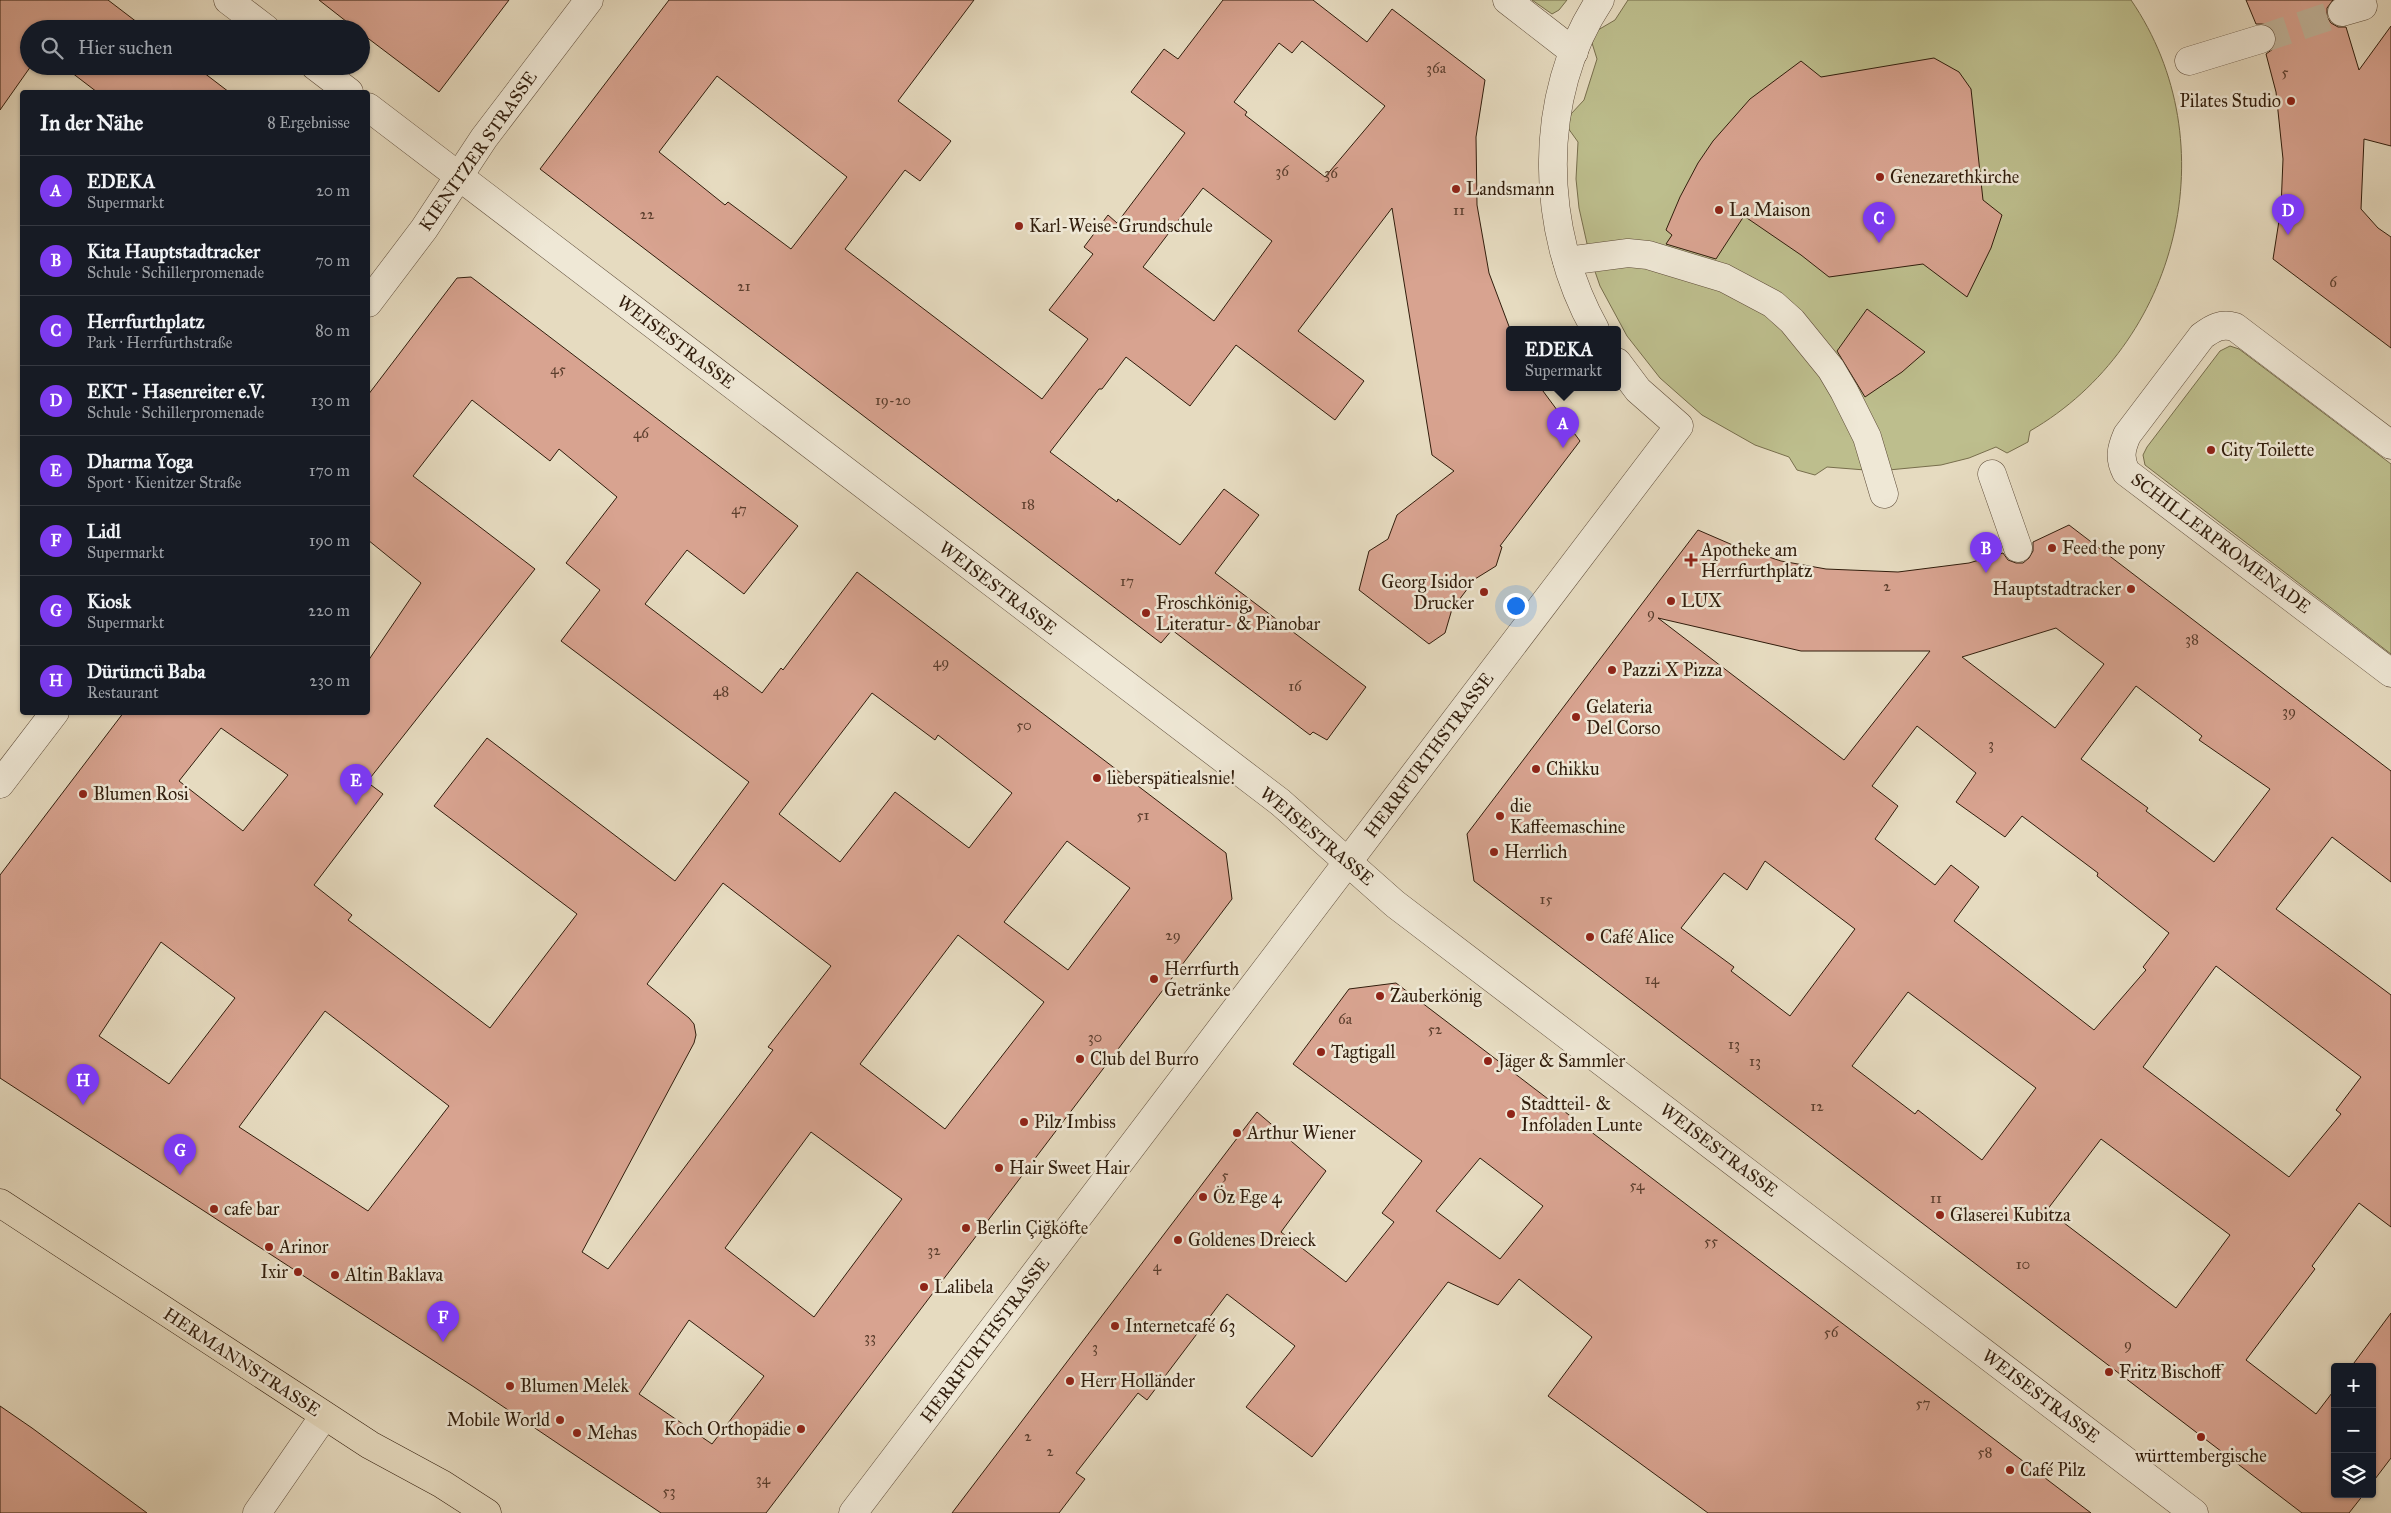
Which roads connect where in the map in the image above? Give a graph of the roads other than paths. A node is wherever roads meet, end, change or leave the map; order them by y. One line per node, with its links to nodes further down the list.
1 (228, 0): 5 (street)
2 (589, 0): 12 (street, KIENITZER STRASSE)
3 (1507, 0): 7 (street)
4 (1600, 0): 7 (street)
5 (254, 20)
6 (2261, 39): 8 (street)
7 (1574, 52): 13 (street)
8 (2189, 61)
9 (327, 75): 10 (street)
10 (346, 90)
11 (370, 109): 12 (street, WEISESTRASSE)
12 (459, 176): 14 (street, KIENITZER STRASSE); 24 (street, WEISESTRASSE)
13 (1566, 261): 15 (street); 19 (street)
14 (370, 300)
15 (1594, 326)
16 (1621, 367): 24 (street, HERRFURTHSTRASSE)
17 (2391, 445): 21 (street, SCHILLERPROMENADE)
18 (1992, 474): 20 (street)
19 (1884, 494)
20 (2018, 548)
21 (2391, 673)
22 (53, 715): 23 (street)
23 (0, 784)
24 (1348, 862): 29 (street, HERRFURTHSTRASSE); 30 (street, WEISESTRASSE)
25 (0, 1203): 26 (main road, HERMANNSTRASSE)
26 (324, 1416): 27 (street); 28 (main road, HERMANNSTRASSE)
27 (257, 1513)
28 (487, 1513)
29 (852, 1513)
30 (2194, 1513)

